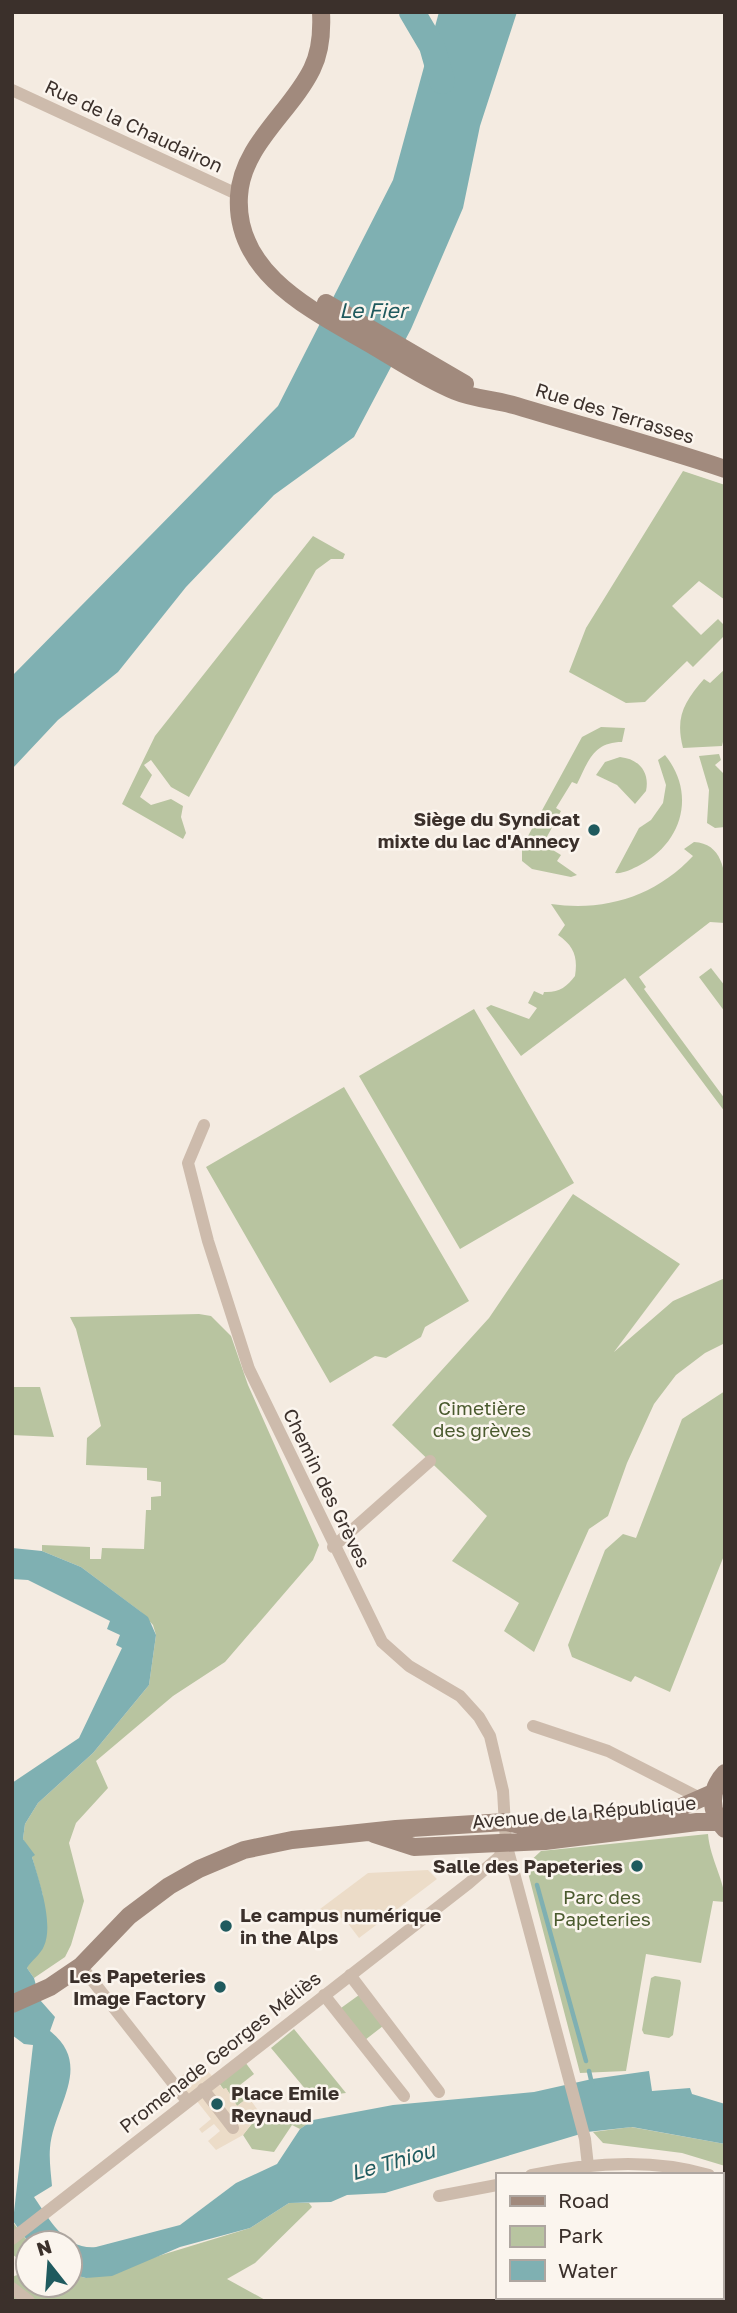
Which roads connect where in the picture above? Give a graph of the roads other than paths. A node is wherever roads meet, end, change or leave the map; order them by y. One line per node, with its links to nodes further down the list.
1 (321, 12): 3 (main road)
2 (12, 90): 3 (street, Rue de la Chaudairon)
3 (239, 195): 4 (main road, Rue des Terrasses)
4 (725, 468)
5 (204, 1125): 7 (street, Chemin des Grèves)
6 (429, 1461): 7 (street)
7 (334, 1547): 11 (street, Chemin des Grèves)
8 (533, 1726): 10 (street)
9 (725, 1773): 10 (main road)
10 (708, 1796): 11 (main road, Avenue de la République); 12 (main road)
11 (505, 1822): 13 (main road, Avenue de la République); 14 (street, Chemin des Grèves)
12 (722, 1826): 14 (main road, Avenue de la République)
13 (371, 1833): 14 (main road, Avenue de la République); 15 (main road, Avenue de la République)
14 (506, 1843): 16 (street, Promenade Georges Méliès); 24 (street, Chemin des Grèves)
15 (81, 1966): 18 (main road, Avenue de la République); 22 (street)
16 (350, 1975): 17 (street, Promenade Georges Méliès); 20 (street)
17 (324, 1995): 19 (street, Promenade Georges Méliès); 21 (street)
18 (12, 2004)
19 (203, 2089): 22 (street, Promenade Georges Méliès); 23 (street)
20 (439, 2092)
21 (404, 2096)
22 (187, 2101): 29 (street, Promenade Georges Méliès)
23 (233, 2128)
24 (588, 2166): 25 (street); 26 (street)
25 (544, 2173)
26 (699, 2173)
27 (496, 2185): 28 (street)
28 (439, 2196)
29 (12, 2239)
30 (12, 2288): 31 (street)
31 (29, 2301)

